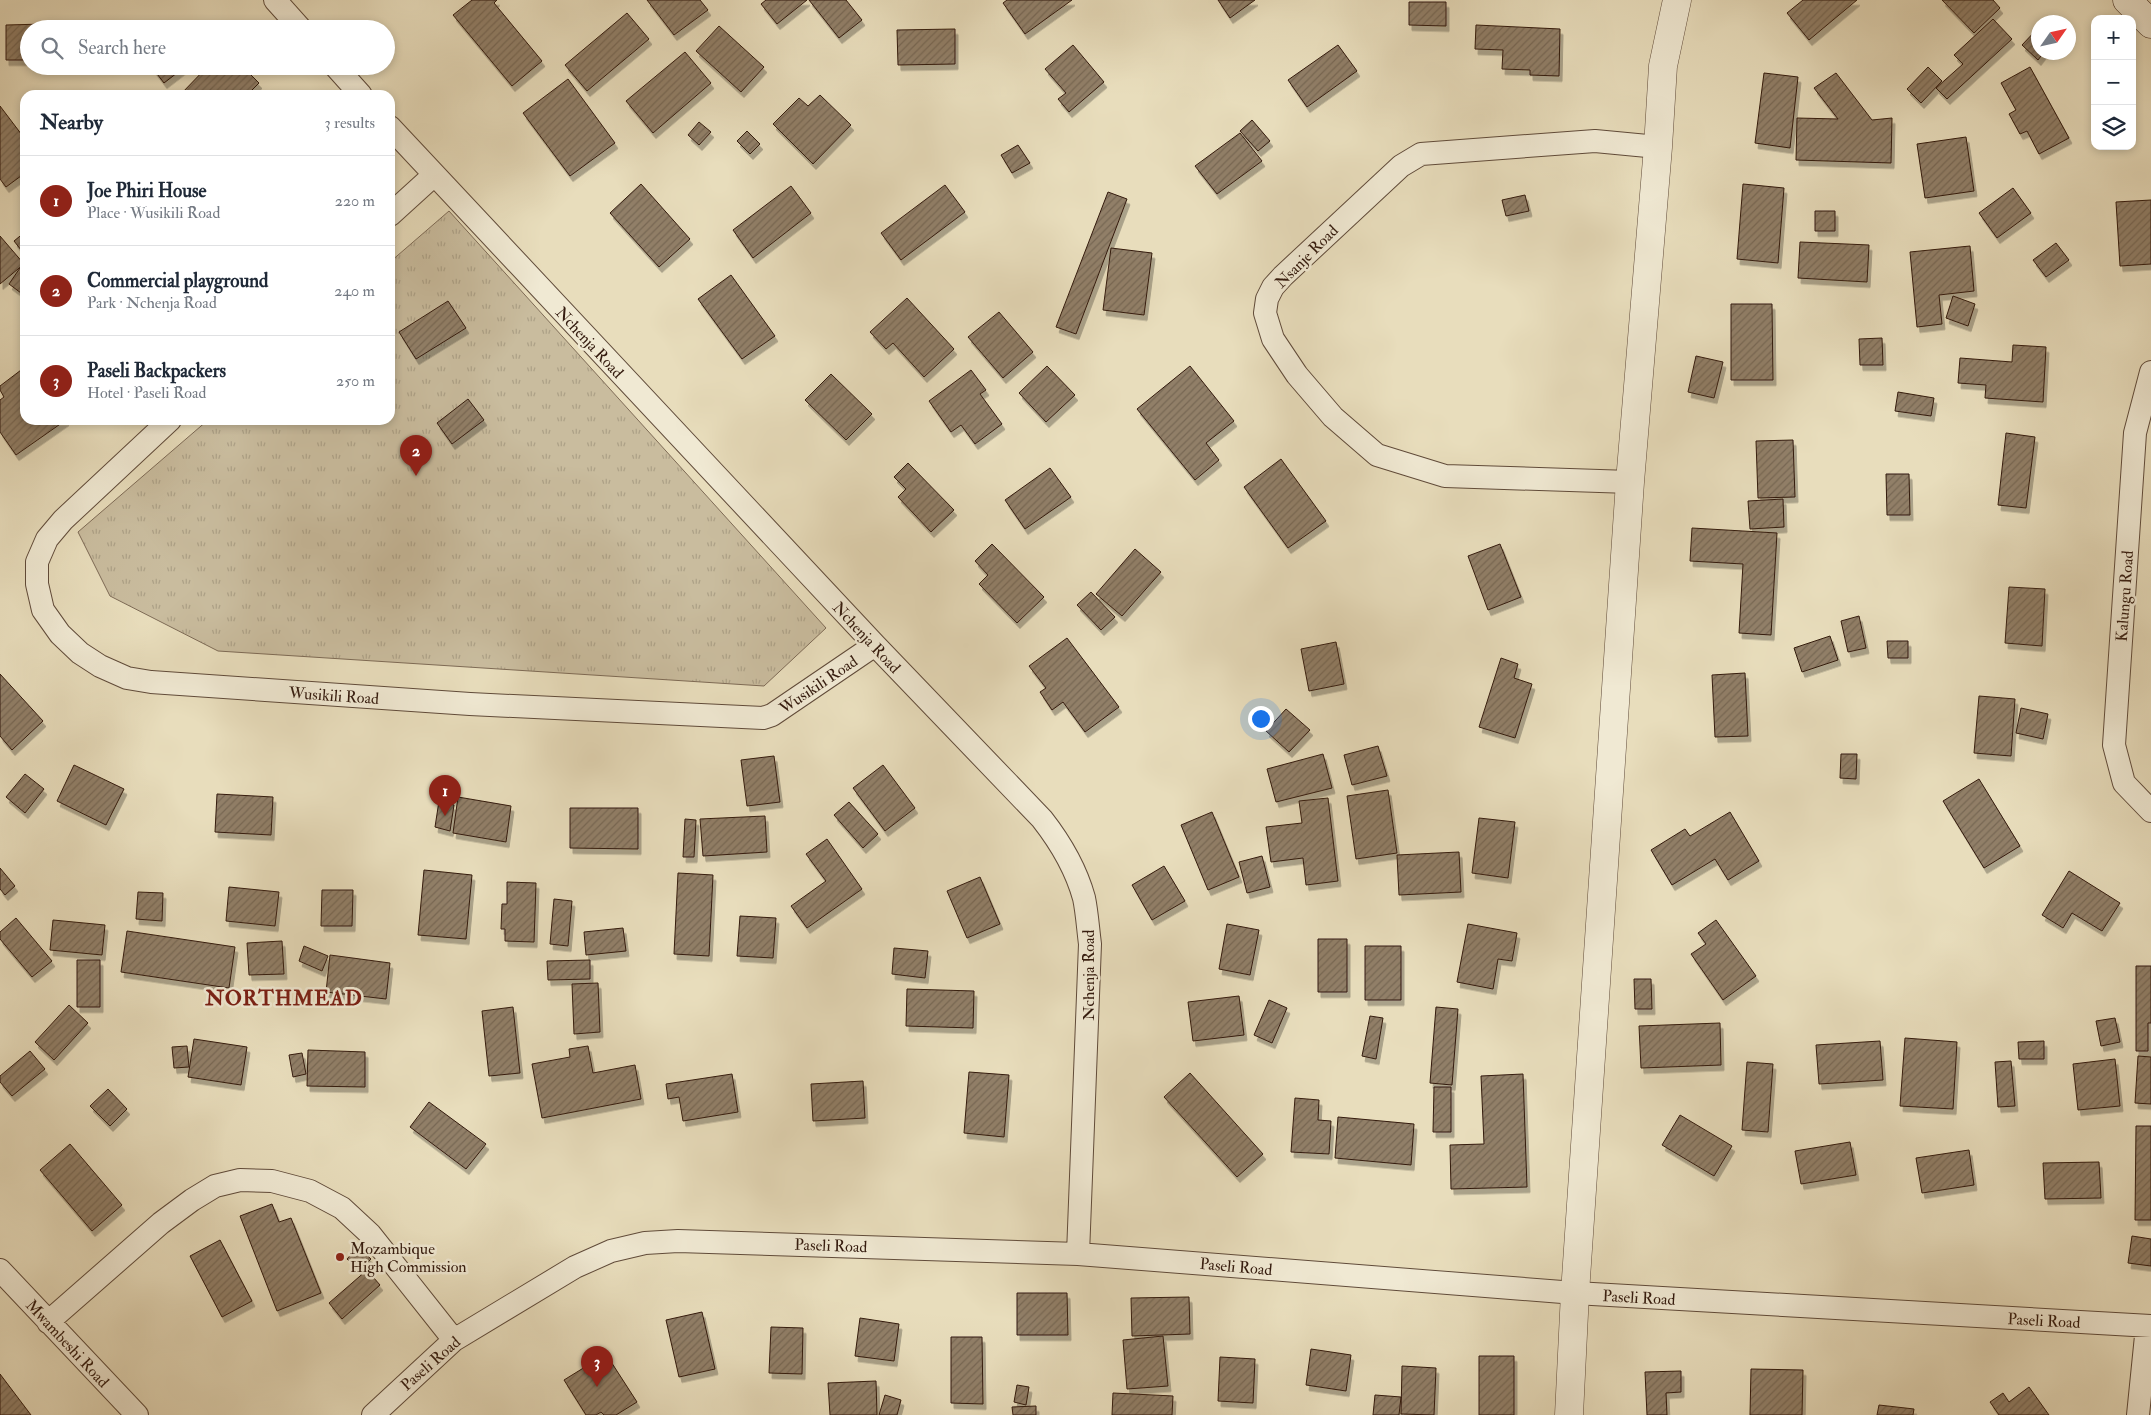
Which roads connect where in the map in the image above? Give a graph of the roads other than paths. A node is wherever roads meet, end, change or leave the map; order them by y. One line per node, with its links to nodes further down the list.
1 (275, 0): 4 (street)
2 (1677, 0): 9 (street)
3 (2127, 0): 5 (street)
4 (293, 20)
5 (2151, 24)
6 (343, 75): 7 (street)
7 (357, 90)
8 (395, 132): 10 (street, Nchenja Road)
9 (1658, 147): 14 (street); 14 (street, Nsanje Road)
10 (434, 175): 11 (street); 15 (street, Nchenja Road)
11 (395, 210)
12 (2151, 372): 16 (street, Kalungu Road)
13 (165, 425): 15 (street, Wusikili Road)
14 (1630, 482): 19 (street)
15 (874, 645): 17 (street, Nchenja Road)
16 (2151, 810)
17 (1078, 1254): 19 (street, Paseli Road); 22 (street, Paseli Road)
18 (0, 1270): 20 (street, Mwambeshi Road)
19 (1575, 1293): 21 (street, Paseli Road); 25 (street)
20 (48, 1322): 22 (street); 23 (street, Mwambeshi Road)
21 (2149, 1326): 26 (street)
22 (454, 1340): 24 (street, Paseli Road)
23 (136, 1415)
24 (373, 1415)
25 (1569, 1415)
26 (2138, 1415)

